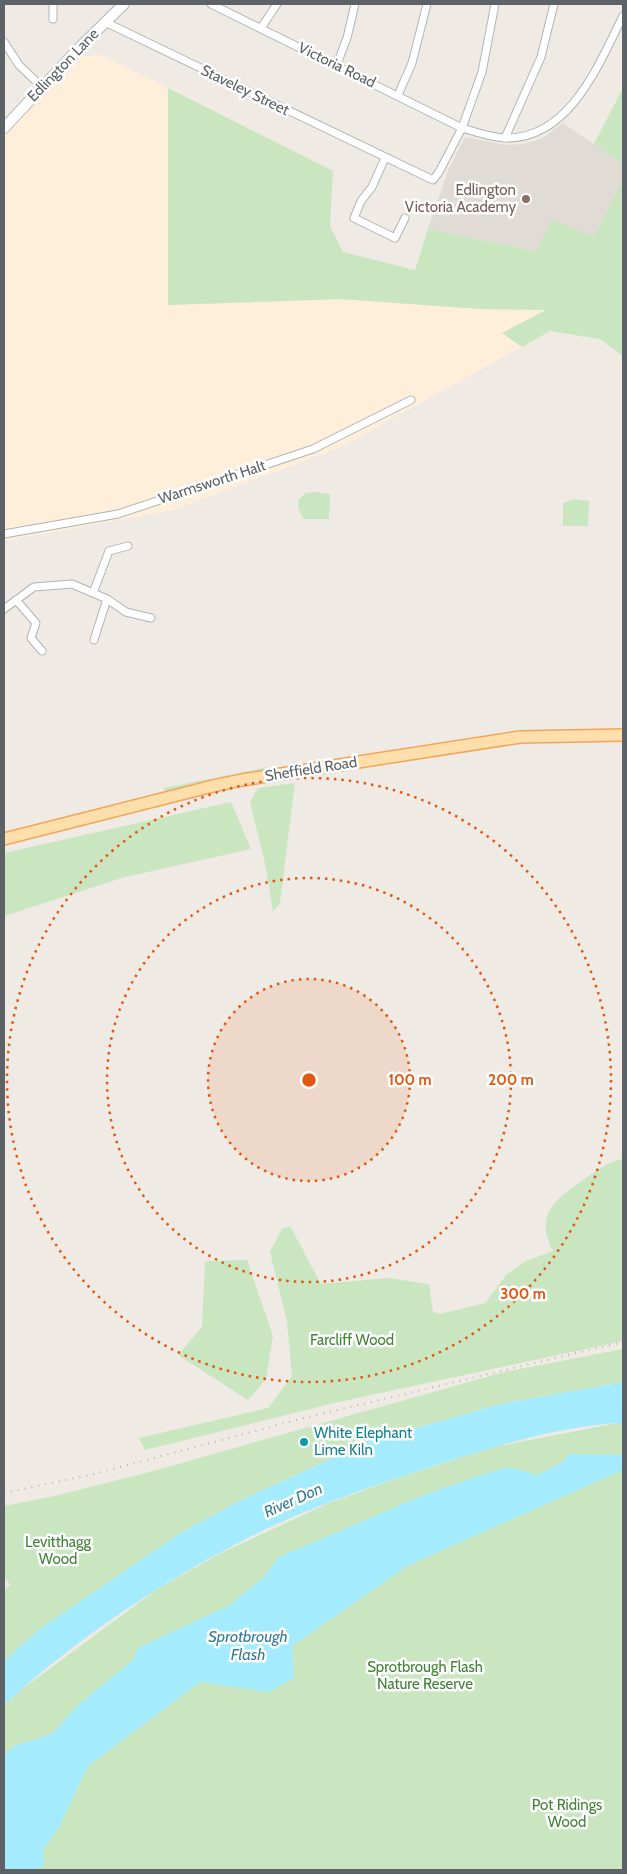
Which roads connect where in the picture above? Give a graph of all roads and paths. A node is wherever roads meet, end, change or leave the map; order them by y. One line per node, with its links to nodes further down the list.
1 (53, 4): 10 (street)
2 (124, 4): 11 (main road, Edlington Lane)
3 (211, 4): 12 (street, Victoria Road)
4 (277, 4): 12 (street)
5 (355, 4): 14 (street)
6 (427, 4): 16 (street)
7 (495, 4): 18 (street)
8 (554, 4): 19 (street)
9 (623, 16): 19 (street, Victoria Road)
10 (53, 19)
11 (105, 22): 15 (main road, Edlington Lane); 20 (street, Staveley Street)
12 (261, 28): 14 (street, Victoria Road)
13 (4, 42): 15 (street)
14 (337, 64): 16 (street, Victoria Road)
15 (42, 87): 17 (main road, Edlington Lane)
16 (398, 95): 18 (street, Victoria Road)
17 (4, 128)
18 (462, 128): 19 (street, Victoria Road); 20 (street, Staveley Street)
19 (505, 138)
20 (385, 158): 21 (street)
21 (406, 218)
22 (411, 400): 23 (street, Warmsworth Halt)
23 (4, 534)
24 (128, 546): 25 (street)
25 (93, 593): 26 (street); 27 (street)
26 (107, 599): 29 (street); 30 (street)
27 (16, 600): 28 (street); 31 (street)
28 (4, 607)
29 (151, 618)
30 (94, 640)
31 (42, 650)
32 (623, 735): 33 (main road, Sheffield Road)
33 (4, 839)

